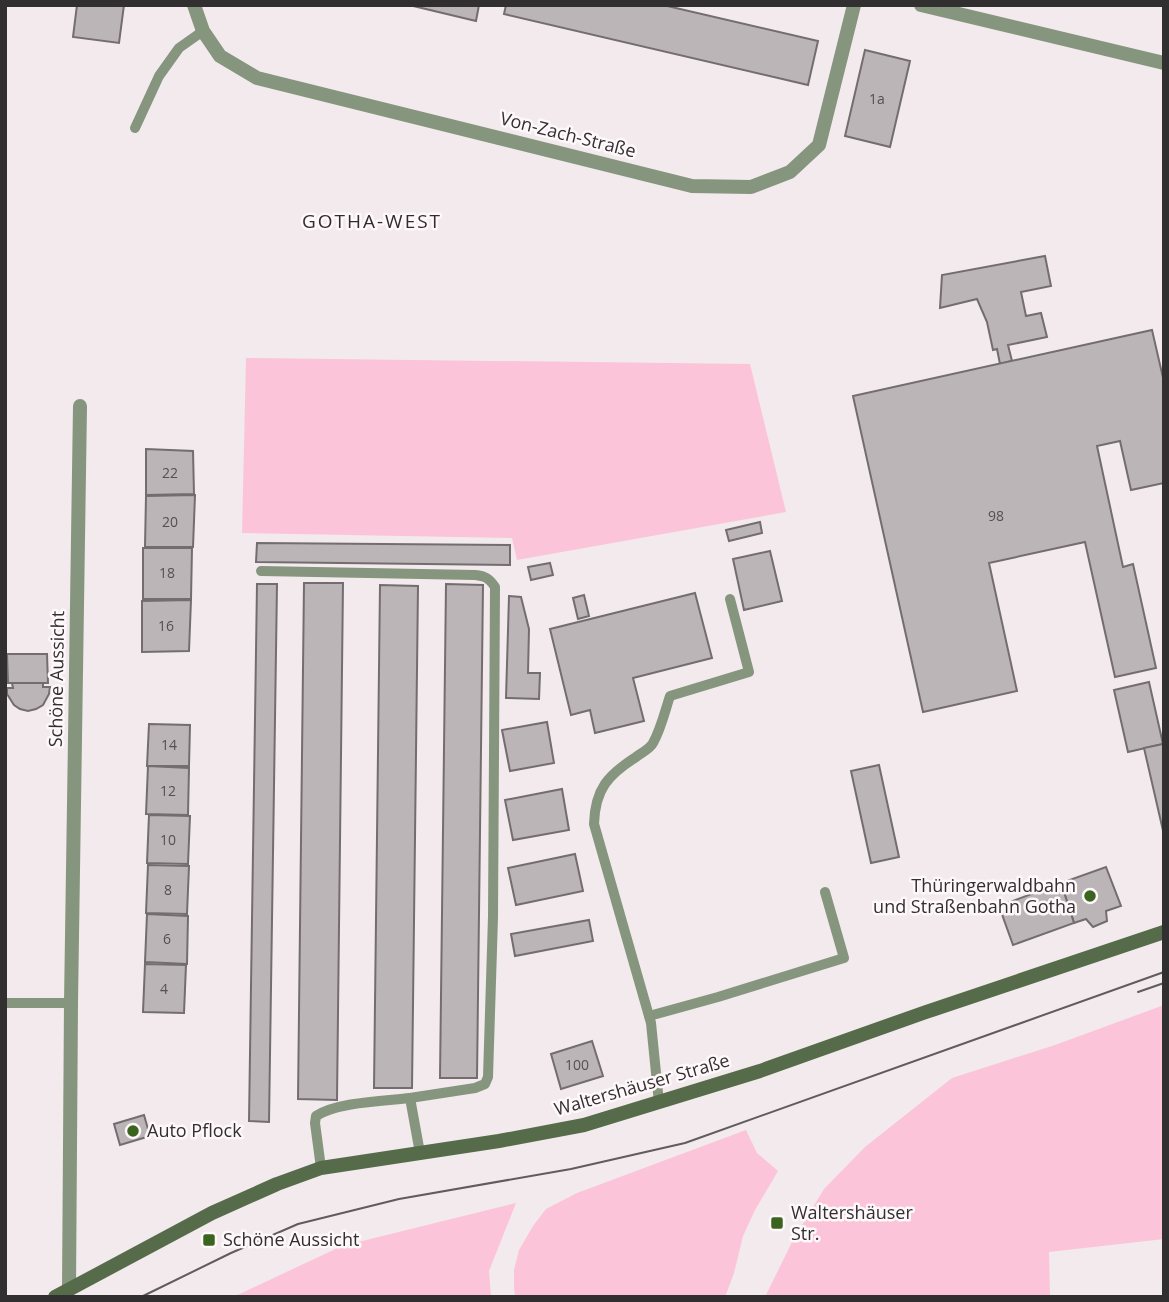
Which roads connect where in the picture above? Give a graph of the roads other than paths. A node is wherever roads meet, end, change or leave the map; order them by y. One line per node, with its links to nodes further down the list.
1 (194, 5): 4 (street, Von-Zach-Straße)
2 (854, 5): 4 (street, Von-Zach-Straße)
3 (921, 5): 5 (street)
4 (203, 31): 6 (lane)
5 (1164, 63)
6 (135, 128)
7 (80, 406): 13 (street, Schöne Aussicht)
8 (261, 571): 15 (lane)
9 (730, 599): 14 (lane)
10 (825, 892): 14 (lane)
11 (1164, 932): 16 (main road, Waltershäuser Straße)
12 (5, 1003): 13 (lane)
13 (71, 1003): 19 (street, Schöne Aussicht)
14 (649, 1016): 16 (lane)
15 (410, 1098): 17 (lane); 18 (lane)
16 (659, 1103): 17 (main road, Waltershäuser Straße)
17 (420, 1153): 18 (main road, Waltershäuser Straße)
18 (321, 1168): 19 (main road, Waltershäuser Straße)
19 (69, 1289): 20 (main road, Waltershäuser Straße)
20 (55, 1297)

